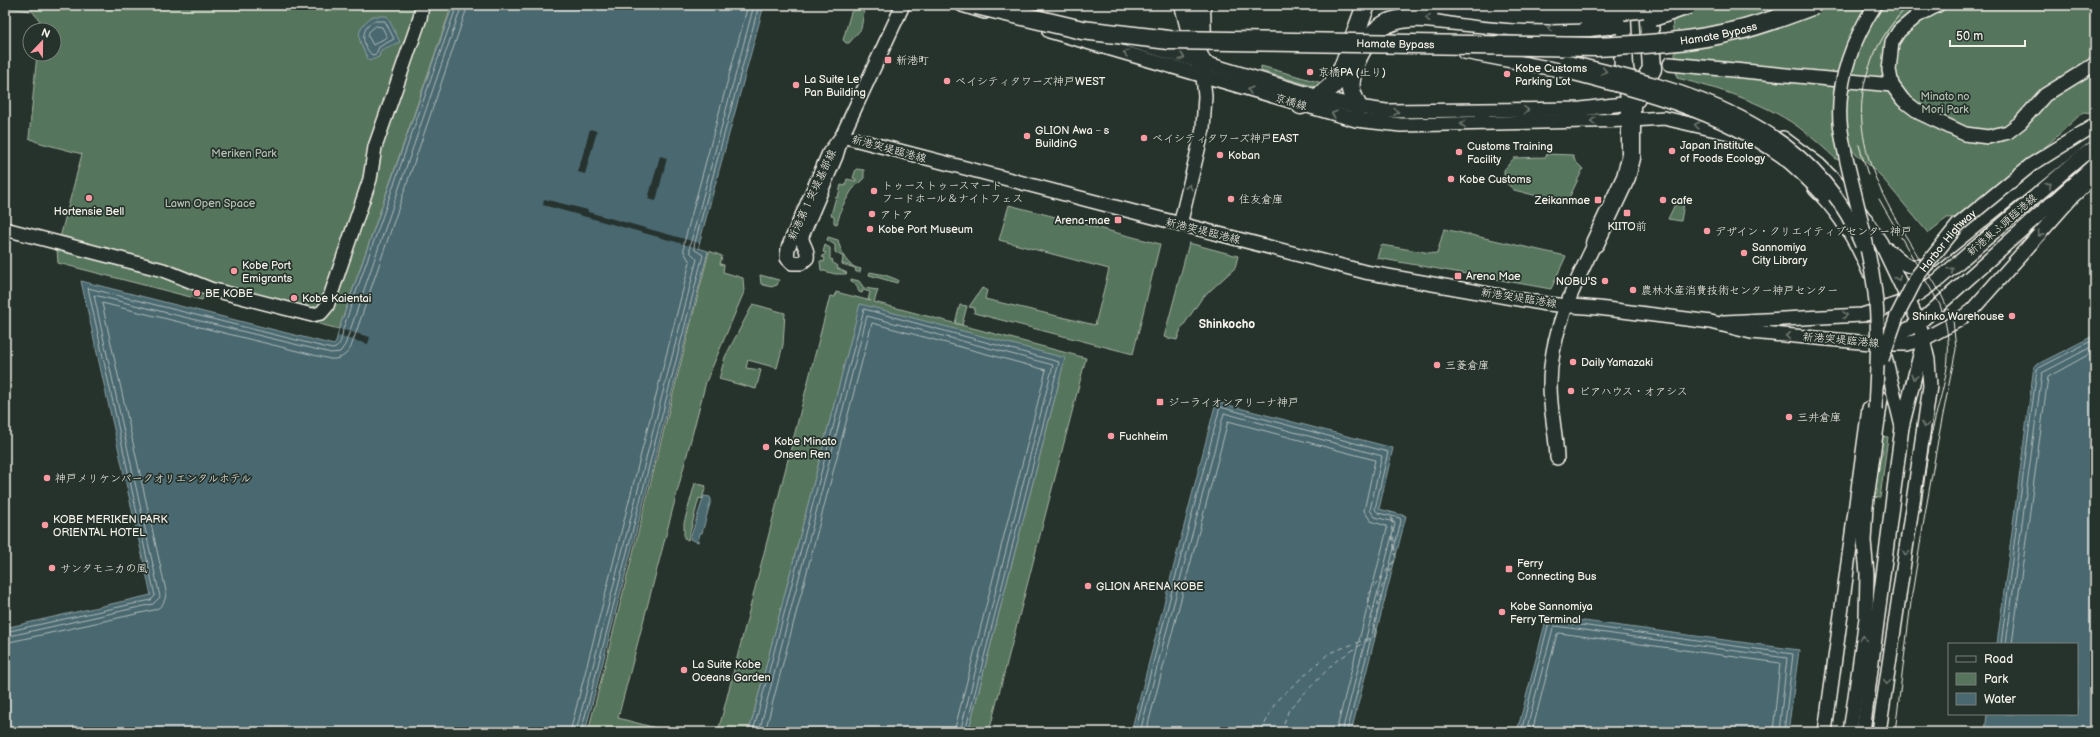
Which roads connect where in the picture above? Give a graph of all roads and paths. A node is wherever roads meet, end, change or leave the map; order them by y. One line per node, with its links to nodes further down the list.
1 (422, 5): 41 (street)
2 (902, 5): 36 (street, 新港突堤臨港線)
3 (962, 5): 25 (street, 京橋線, one-way to 3)
4 (976, 5): 21 (highway, Hamate Bypass, bridge)
5 (991, 5): 20 (highway, Hamate Bypass, bridge)
6 (1010, 5): 25 (street, 京橋線, one-way to 25)
7 (1184, 5): 25 (highway)
8 (1201, 5): 25 (highway)
9 (1366, 5): 22 (highway)
10 (1439, 5): 13 (highway, bridge)
11 (1621, 5): 30 (highway)
12 (1648, 5): 30 (highway)
13 (1665, 5)
14 (1688, 5): 22 (highway, one-way to 22, bridge)
15 (1802, 5): 20 (highway, Hamate Bypass, bridge)
16 (1814, 5): 21 (highway, Hamate Bypass, bridge)
17 (1868, 5): 45 (street, bridge)
18 (1875, 5): 44 (street, bridge)
19 (1938, 5): 27 (street)
20 (1436, 42): 44 (street, one-way to 44, bridge)
21 (1394, 45): 45 (street, bridge)
22 (1354, 53): 26 (highway); 28 (highway); 29 (highway)
23 (1670, 64): 27 (street)
24 (2095, 64): 27 (street)
25 (1202, 69): 29 (street, 京橋線); 31 (street, 京橋線, one-way to 25); 40 (street, one-way to 25)
26 (1348, 70): 28 (highway); 29 (highway)
27 (1892, 85)
28 (1351, 89): 32 (highway)
29 (1326, 91): 31 (highway); 32 (street, 京橋線)
30 (1631, 103): 32 (street, 京橋線, one-way to 30); 33 (highway); 43 (street, 京橋線)
31 (1301, 105): 33 (street, 京橋線, one-way to 31)
32 (1358, 107)
33 (1632, 120): 42 (highway); 48 (street, 京橋線, one-way to 33)
34 (2095, 125): 53 (street, Harbor Highway, bridge)
35 (2095, 131): 43 (street); 53 (street, Harbor Highway, bridge)
36 (842, 136): 36 (street, 新港第１突堤基部線); 40 (street, 新港突堤臨港線)
37 (2095, 147): 46 (street, 新港東ふ頭臨港線, one-way to 37)
38 (2095, 164): 50 (street)
39 (2095, 175): 51 (street, one-way to 51)
40 (1180, 225): 47 (street, 新港突堤臨港線)
41 (5, 228)
42 (1595, 243): 47 (street)
43 (1882, 243): 46 (street, one-way to 46)
44 (1870, 267): 53 (street, bridge)
45 (1868, 285): 53 (street)
46 (1908, 301): 48 (street, 新港突堤臨港線); 50 (street)
47 (1566, 305): 49 (street, 新港突堤臨港線); 55 (street)
48 (1880, 310): 49 (street, 新港突堤臨港線, one-way to 48); 52 (street, 京橋線)
49 (1711, 322): 52 (street, 新港突堤臨港線, one-way to 49)
50 (1919, 324): 51 (street); 52 (street)
51 (1924, 339): 52 (street, 新港突堤臨港線); 54 (street, one-way to 54); 60 (street, one-way to 60)
52 (1882, 344): 54 (street); 58 (street, one-way to 52)
53 (1872, 409): 56 (street); 57 (street)
54 (1902, 427): 59 (street)
55 (1557, 458)
56 (1825, 732)
57 (1831, 732)
58 (1850, 732)
59 (1863, 732)
60 (1880, 732)

